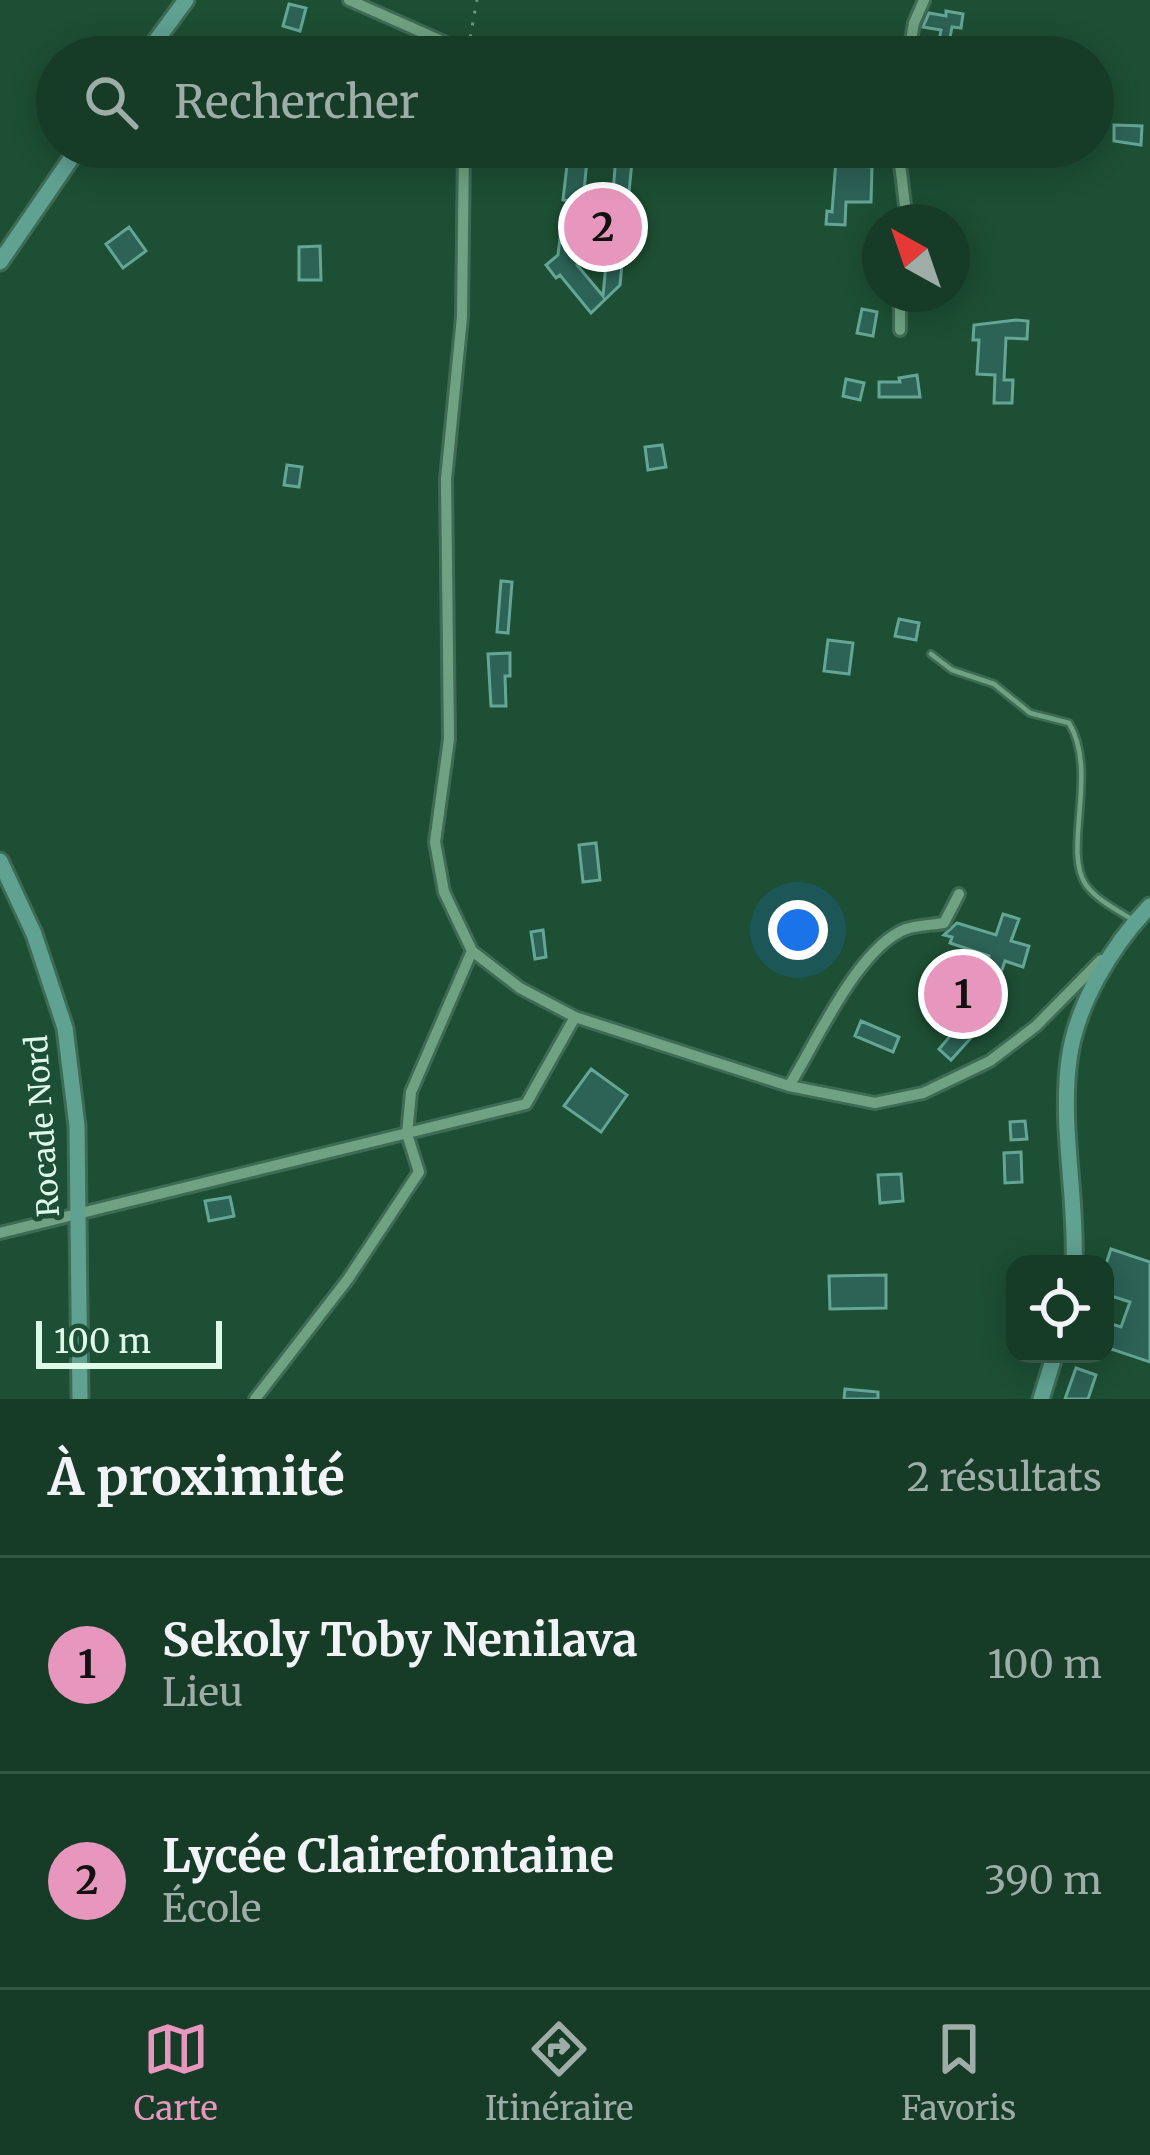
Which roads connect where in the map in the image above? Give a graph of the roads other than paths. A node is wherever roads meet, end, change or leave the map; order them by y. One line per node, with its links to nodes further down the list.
1 (186, 0): 4 (main road)
2 (350, 0): 5 (street)
3 (924, 0): 6 (street)
4 (159, 36)
5 (431, 36)
6 (912, 36)
7 (65, 168): 11 (main road)
8 (464, 168): 19 (street)
9 (901, 168): 10 (street)
10 (905, 204)
11 (0, 262)
12 (900, 312): 13 (street)
13 (900, 330)
14 (931, 654): 18 (lane)
15 (0, 861): 23 (main road, Rocade Nord)
16 (958, 894): 21 (street)
17 (1150, 906): 18 (main road)
18 (1135, 921): 21 (street); 25 (main road)
19 (472, 951): 20 (street); 22 (street)
20 (575, 1017): 21 (street); 22 (street)
21 (789, 1086)
22 (406, 1134): 23 (street); 28 (street)
23 (78, 1216): 24 (street); 27 (main road, Rocade Nord)
24 (0, 1233)
25 (1074, 1255)
26 (1052, 1363): 29 (main road)
27 (80, 1399)
28 (255, 1399)
29 (1041, 1399)

